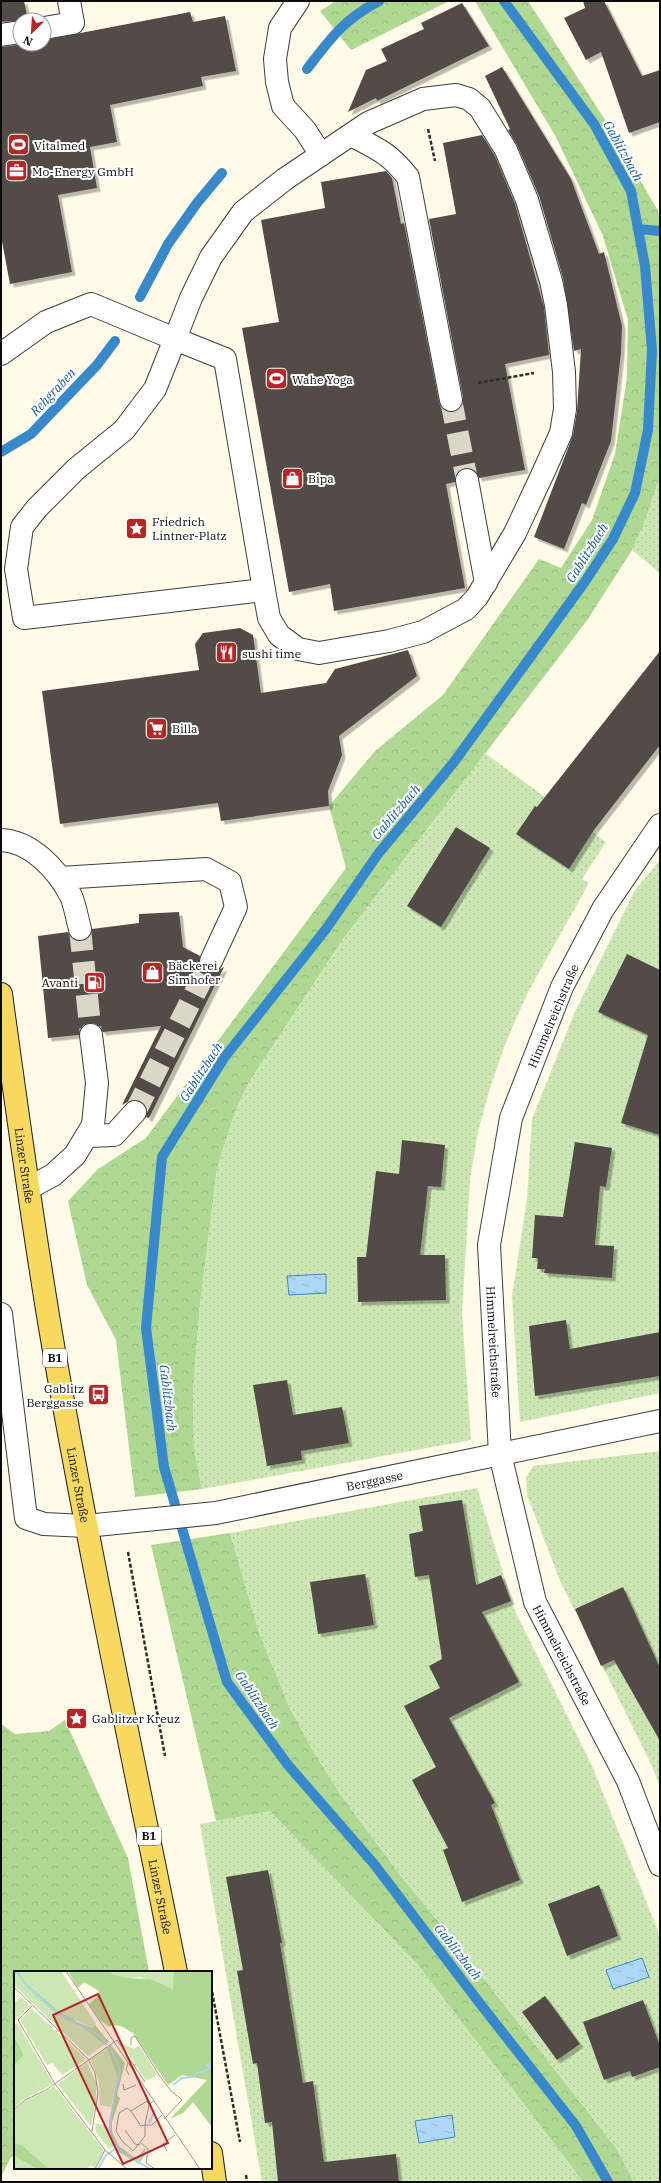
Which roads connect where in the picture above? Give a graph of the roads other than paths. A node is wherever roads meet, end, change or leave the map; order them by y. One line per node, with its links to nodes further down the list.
1 (69, 1): 3 (street)
2 (298, 1): 7 (street)
3 (52, 27)
4 (12, 33): 5 (street)
5 (1, 35)
6 (351, 135): 7 (street); 10 (street); 13 (street)
7 (321, 155): 8 (street)
8 (175, 339): 9 (street); 12 (street); 14 (street)
9 (1, 354)
10 (450, 394)
11 (467, 480): 13 (street)
12 (9, 570): 14 (street)
13 (486, 583): 14 (street)
14 (264, 590)
15 (660, 825): 27 (street, Himmelreichstraße)
16 (1, 840): 17 (street)
17 (60, 878): 18 (street); 19 (street)
18 (80, 928)
19 (211, 961)
20 (1, 994): 24 (main road, Linzer Straße / B1)
21 (91, 1035): 23 (street)
22 (135, 1112): 23 (street)
23 (87, 1136): 24 (street)
24 (29, 1188): 28 (main road, Linzer Straße / B1)
25 (1, 1314): 28 (street, Berggasse)
26 (660, 1420): 27 (street, Berggasse)
27 (500, 1454): 28 (street, Berggasse); 29 (street, Himmelreichstraße)
28 (86, 1526): 30 (main road, Linzer Straße / B1)
29 (660, 1865)
30 (176, 1971)
31 (212, 2163): 32 (main road)
32 (214, 2182)

